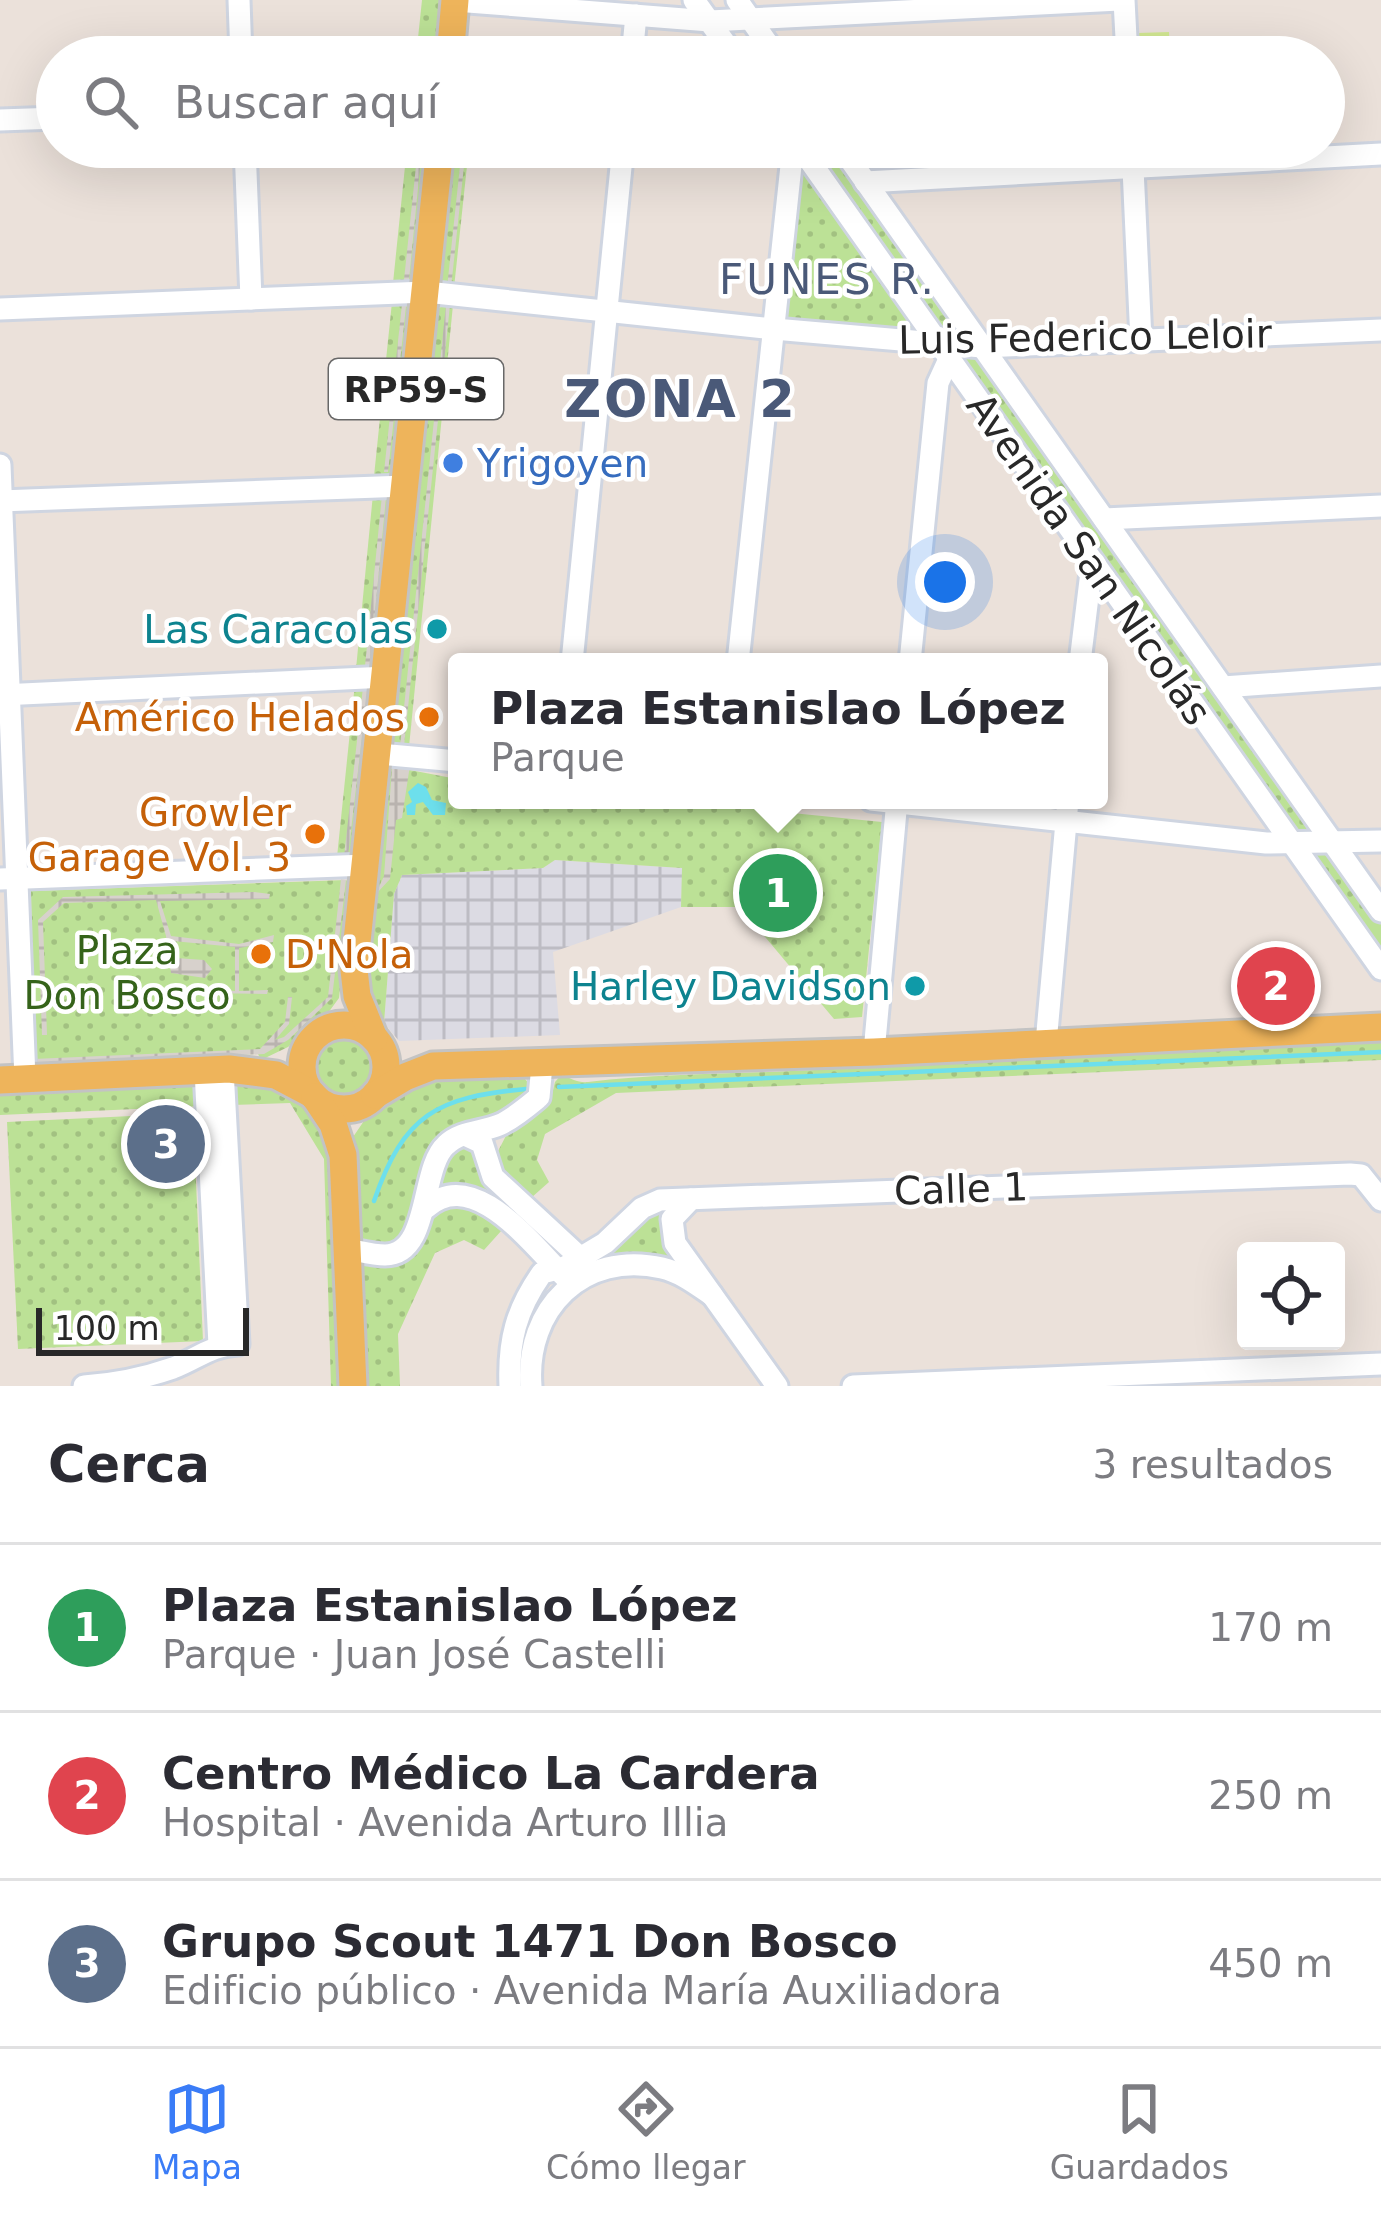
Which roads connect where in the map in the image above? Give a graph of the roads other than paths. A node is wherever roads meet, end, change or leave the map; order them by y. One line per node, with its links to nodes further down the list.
1 (239, 0): 10 (street)
2 (455, 0): 7 (street); 11 (main road)
3 (694, 0): 9 (street)
4 (737, 0): 8 (street)
5 (1122, 0): 6 (street); 14 (street)
6 (947, 4): 8 (street)
7 (636, 15): 9 (street); 12 (street)
8 (755, 17): 9 (street)
9 (710, 21): 13 (street)
10 (241, 36)
11 (452, 36)
12 (634, 36)
13 (720, 36)
14 (1125, 36)
15 (36, 119): 16 (street)
16 (0, 121)
17 (1345, 154): 18 (street)
18 (1381, 154)
19 (246, 168): 29 (street)
20 (438, 168): 28 (main road, RP59-S)
21 (621, 168): 31 (street)
22 (794, 168): 32 (street)
23 (812, 168): 36 (street, Avenida San Nicolás)
24 (856, 168): 27 (street, Avenida San Nicolás)
25 (1009, 168): 27 (street)
26 (1133, 168): 34 (street)
27 (866, 182): 35 (street, Avenida San Nicolás)
28 (426, 292): 29 (street, Luis Federico Leloir); 31 (street, Luis Federico Leloir); 38 (main road, RP59-S)
29 (250, 299): 30 (street, Luis Federico Leloir)
30 (0, 310)
31 (607, 312): 32 (street, Luis Federico Leloir); 43 (street)
32 (774, 329): 36 (street, Luis Federico Leloir); 44 (street)
33 (1381, 330): 34 (street, Luis Federico Leloir)
34 (1141, 340): 35 (street, Luis Federico Leloir)
35 (982, 346): 36 (street, Luis Federico Leloir); 41 (street, Avenida San Nicolás)
36 (944, 352): 42 (street, Avenida San Nicolás); 45 (street)
37 (0, 465): 39 (street)
38 (406, 486): 39 (street); 48 (main road, RP59-S)
39 (1, 501): 50 (street)
40 (1381, 506): 41 (street)
41 (1104, 519): 49 (street, Avenida San Nicolás)
42 (1092, 564): 46 (street); 56 (street, Avenida San Nicolás)
43 (573, 653)
44 (739, 653)
45 (911, 653)
46 (1081, 653)
47 (1381, 676): 49 (street)
48 (386, 677): 50 (street); 51 (main road, RP59-S)
49 (1223, 687): 57 (street, Avenida San Nicolás)
50 (5, 694): 59 (street)
51 (379, 754): 52 (street); 58 (main road, RP59-S)
52 (448, 760)
53 (896, 809): 67 (street)
54 (1067, 810): 56 (street); 66 (street)
55 (1381, 841): 57 (street)
56 (1290, 844): 57 (street); 61 (street, Avenida San Nicolás)
57 (1334, 844): 60 (street, Avenida San Nicolás)
58 (367, 865): 59 (street); 62 (main road, RP59-S)
59 (8, 879): 71 (street)
60 (1381, 911)
61 (1381, 969)
62 (354, 970): 64 (main road, RP59-S); 65 (main road, RP59-S)
63 (1381, 1027): 66 (main road)
64 (315, 1036): 65 (main road); 70 (main road); 72 (main road)
65 (376, 1040): 69 (main road); 73 (main road, RP59-S)
66 (1046, 1043): 67 (main road)
67 (874, 1052): 68 (main road)
68 (542, 1065): 69 (main road); 74 (street)
69 (433, 1066): 73 (main road)
70 (219, 1070): 71 (main road); 72 (main road); 91 (street)
71 (12, 1079)
72 (313, 1096): 73 (main road); 77 (main road)
73 (374, 1096): 77 (main road)
74 (500, 1124): 75 (street); 76 (street)
75 (464, 1135): 76 (street); 78 (street)
76 (487, 1151): 80 (street)
77 (343, 1155): 85 (main road)
78 (429, 1174): 79 (street); 83 (street)
79 (450, 1194): 83 (street); 84 (street)
80 (510, 1195): 84 (street); 86 (street)
81 (691, 1199): 82 (street, Calle 1); 86 (street, Calle 1); 88 (street)
82 (1381, 1200)
83 (426, 1208): 85 (street)
84 (492, 1210): 87 (street)
85 (347, 1249): 92 (main road)
86 (587, 1264): 87 (street, Calle 1); 88 (street)
87 (564, 1277): 89 (street)
88 (712, 1294): 95 (street)
89 (520, 1350): 93 (street); 94 (street)
90 (1381, 1364): 96 (street)
91 (84, 1386)
92 (353, 1386)
93 (510, 1386)
94 (531, 1386)
95 (777, 1386)
96 (853, 1386)

